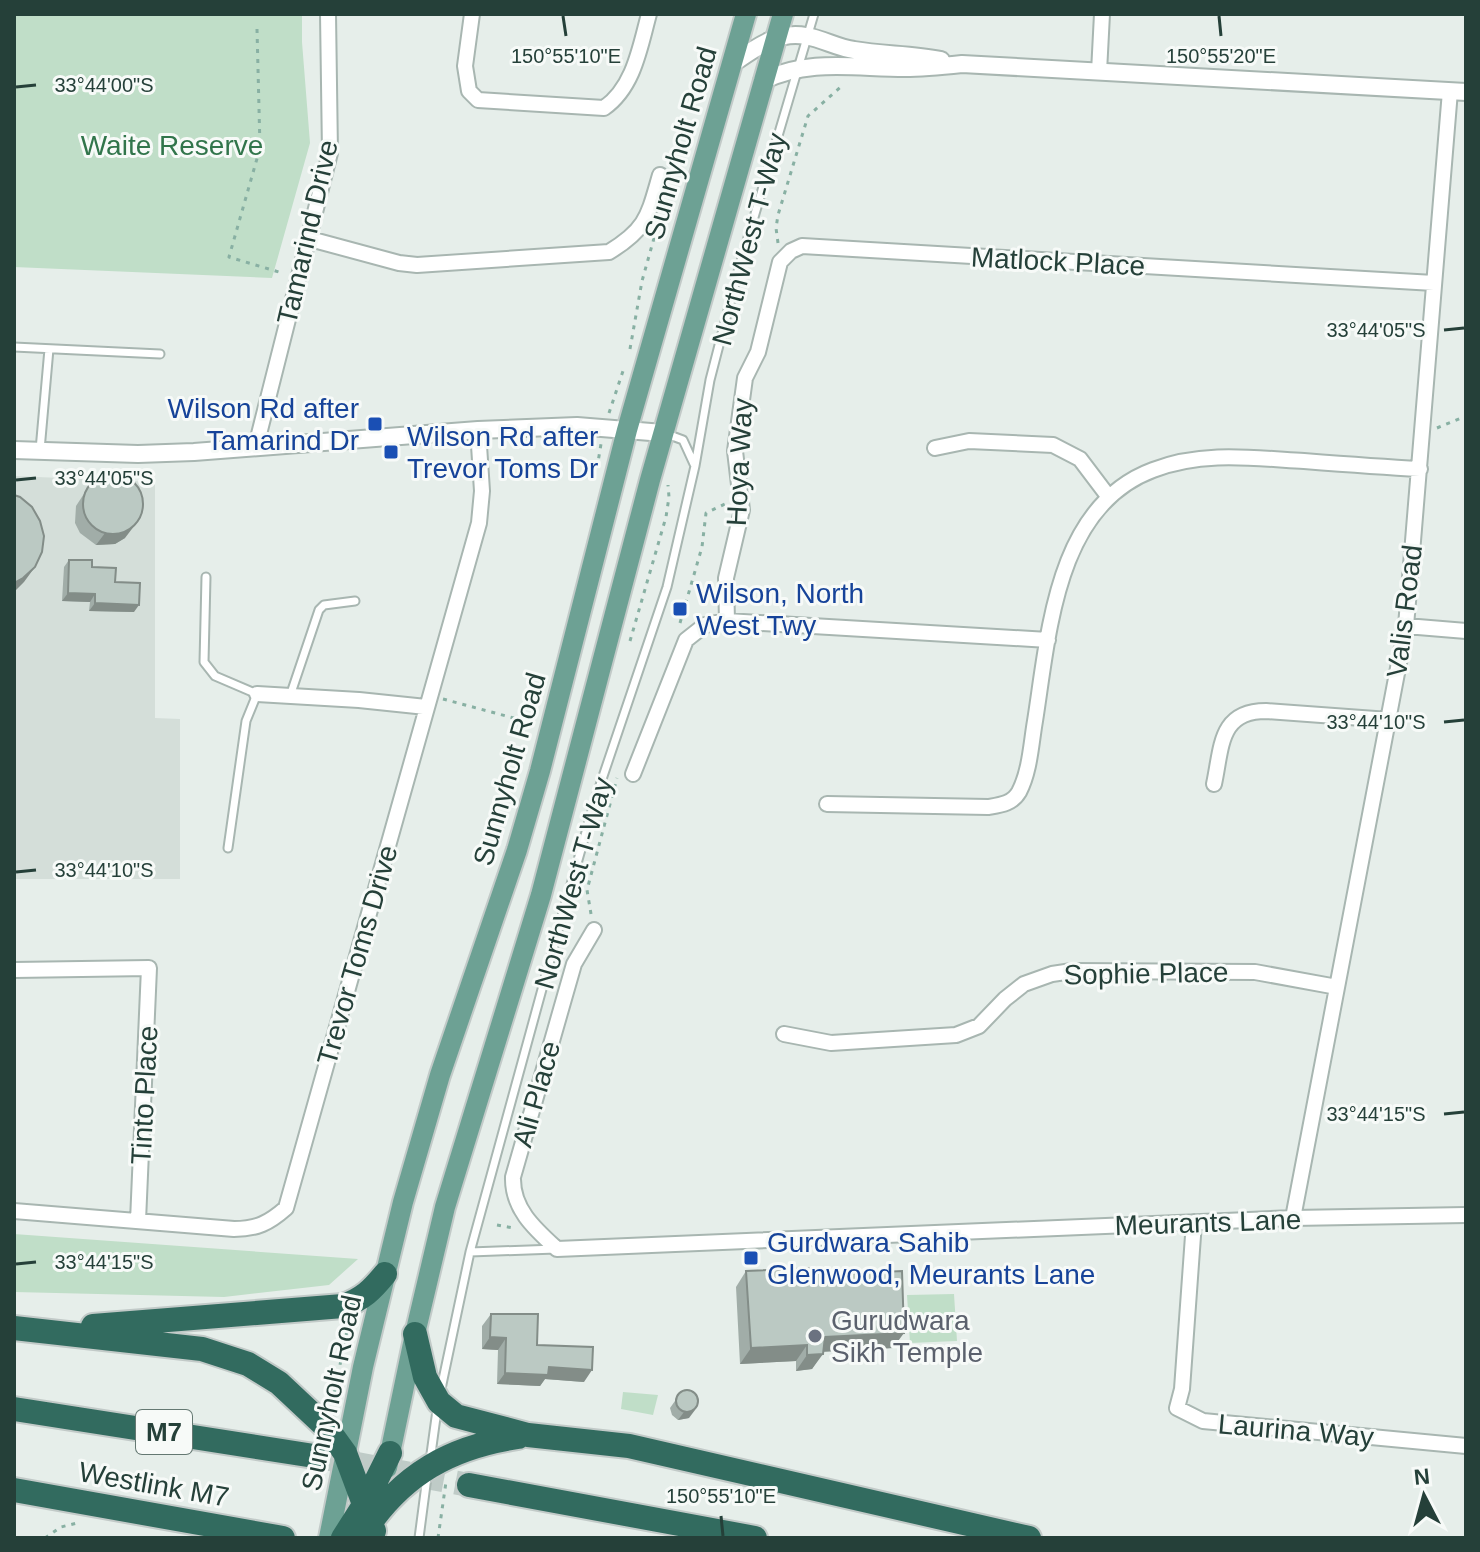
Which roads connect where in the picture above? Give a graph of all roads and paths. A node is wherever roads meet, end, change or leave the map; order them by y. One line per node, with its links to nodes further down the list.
1 (328, 14): 20 (street, Tamarind Drive)
2 (472, 14): 3 (street)
3 (649, 14)
4 (746, 14): 11 (main road, Sunnyholt Road)
5 (783, 14): 10 (main road)
6 (814, 14): 9 (lane, NorthWest T-Way)
7 (1102, 14): 14 (street)
8 (257, 29): 22 (path)
9 (807, 36): 10 (street); 12 (street); 13 (lane, NorthWest T-Way)
10 (776, 39): 11 (street); 15 (main road)
11 (732, 64): 32 (main road, Sunnyholt Road)
12 (962, 64): 13 (street); 14 (street)
13 (797, 67): 15 (street); 40 (lane, NorthWest T-Way)
14 (1099, 72): 17 (street)
15 (762, 81): 33 (main road)
16 (847, 82): 21 (path)
17 (1458, 92): 23 (street, Valis Road)
18 (660, 175): 20 (street)
19 (659, 223): 27 (path)
20 (310, 239): 35 (street, Tamarind Drive)
21 (785, 256): 23 (street, Matlock Place); 47 (street, Hoya Way)
22 (279, 272)
23 (1434, 283): 34 (street, Valis Road)
24 (14, 347): 25 (lane)
25 (49, 349): 26 (lane); 38 (lane)
26 (160, 354)
27 (628, 356)
28 (624, 369): 29 (path)
29 (612, 403)
30 (1466, 416): 34 (path)
31 (478, 430): 32 (street); 35 (street); 54 (street, Trevor Toms Drive)
32 (627, 430): 33 (street); 74 (main road, Sunnyholt Road)
33 (663, 433): 40 (lane); 78 (main road)
34 (1422, 434): 41 (street, Valis Road)
35 (256, 446): 38 (street)
36 (935, 448): 44 (street)
37 (14, 450): 38 (street)
38 (40, 451)
39 (598, 454): 42 (path)
40 (695, 466): 73 (lane, NorthWest T-Way)
41 (1420, 469): 44 (street); 48 (street, Valis Road)
42 (596, 473)
43 (667, 482): 51 (path)
44 (1108, 496): 50 (street)
45 (206, 577): 52 (lane)
46 (355, 601): 53 (lane)
47 (727, 621): 50 (street); 57 (street)
48 (1406, 626): 49 (street); 55 (street, Valis Road)
49 (1466, 631)
50 (1048, 640): 59 (street)
51 (630, 641)
52 (257, 694): 53 (street); 60 (lane)
53 (289, 697): 54 (street)
54 (428, 701): 56 (path); 68 (street, Trevor Toms Drive)
55 (1389, 720): 58 (street); 63 (street, Valis Road)
56 (532, 723)
57 (633, 774)
58 (1214, 784)
59 (827, 804)
60 (228, 848)
61 (594, 930): 72 (street, Ali Place)
62 (14, 970): 68 (street, Tinto Place)
63 (1337, 987): 64 (street, Sophie Place); 67 (street, Valis Road)
64 (784, 1034)
65 (14, 1211): 68 (street, Trevor Toms Drive)
66 (1466, 1215): 67 (street, Meurants Lane)
67 (1293, 1218): 69 (street, Meurants Lane)
68 (138, 1221)
69 (1194, 1222): 72 (street, Meurants Lane); 83 (street, Laurina Way)
70 (497, 1225): 71 (path)
71 (520, 1229)
72 (557, 1249): 73 (lane, Meurants Lane)
73 (470, 1252): 79 (lane, NorthWest T-Way)
74 (385, 1274): 77 (highway); 84 (main road, Sunnyholt Road)
75 (346, 1317): 80 (path)
76 (14, 1328): 77 (highway)
77 (55, 1331): 84 (highway)
78 (415, 1334): 79 (highway); 85 (main road)
79 (439, 1402): 82 (highway); 87 (lane, NorthWest T-Way)
80 (331, 1408)
81 (14, 1409): 86 (highway, Westlink M7 / M7)
82 (528, 1435): 87 (highway); 99 (highway)
83 (1466, 1446)
84 (345, 1453): 88 (main road, Sunnyholt Road); 92 (highway)
85 (390, 1453): 92 (highway)
86 (314, 1456)
87 (438, 1469): 92 (highway); 96 (lane, NorthWest T-Way); 97 (path)
88 (341, 1479): 92 (highway); 95 (main road, Sunnyholt Road)
89 (469, 1485): 98 (highway)
90 (14, 1490): 94 (highway, Westlink M7)
91 (81, 1522): 93 (path)
92 (364, 1528)
93 (45, 1538)
94 (283, 1538)
95 (329, 1538)
96 (419, 1538)
97 (438, 1538)
98 (755, 1538)
99 (1029, 1538)

